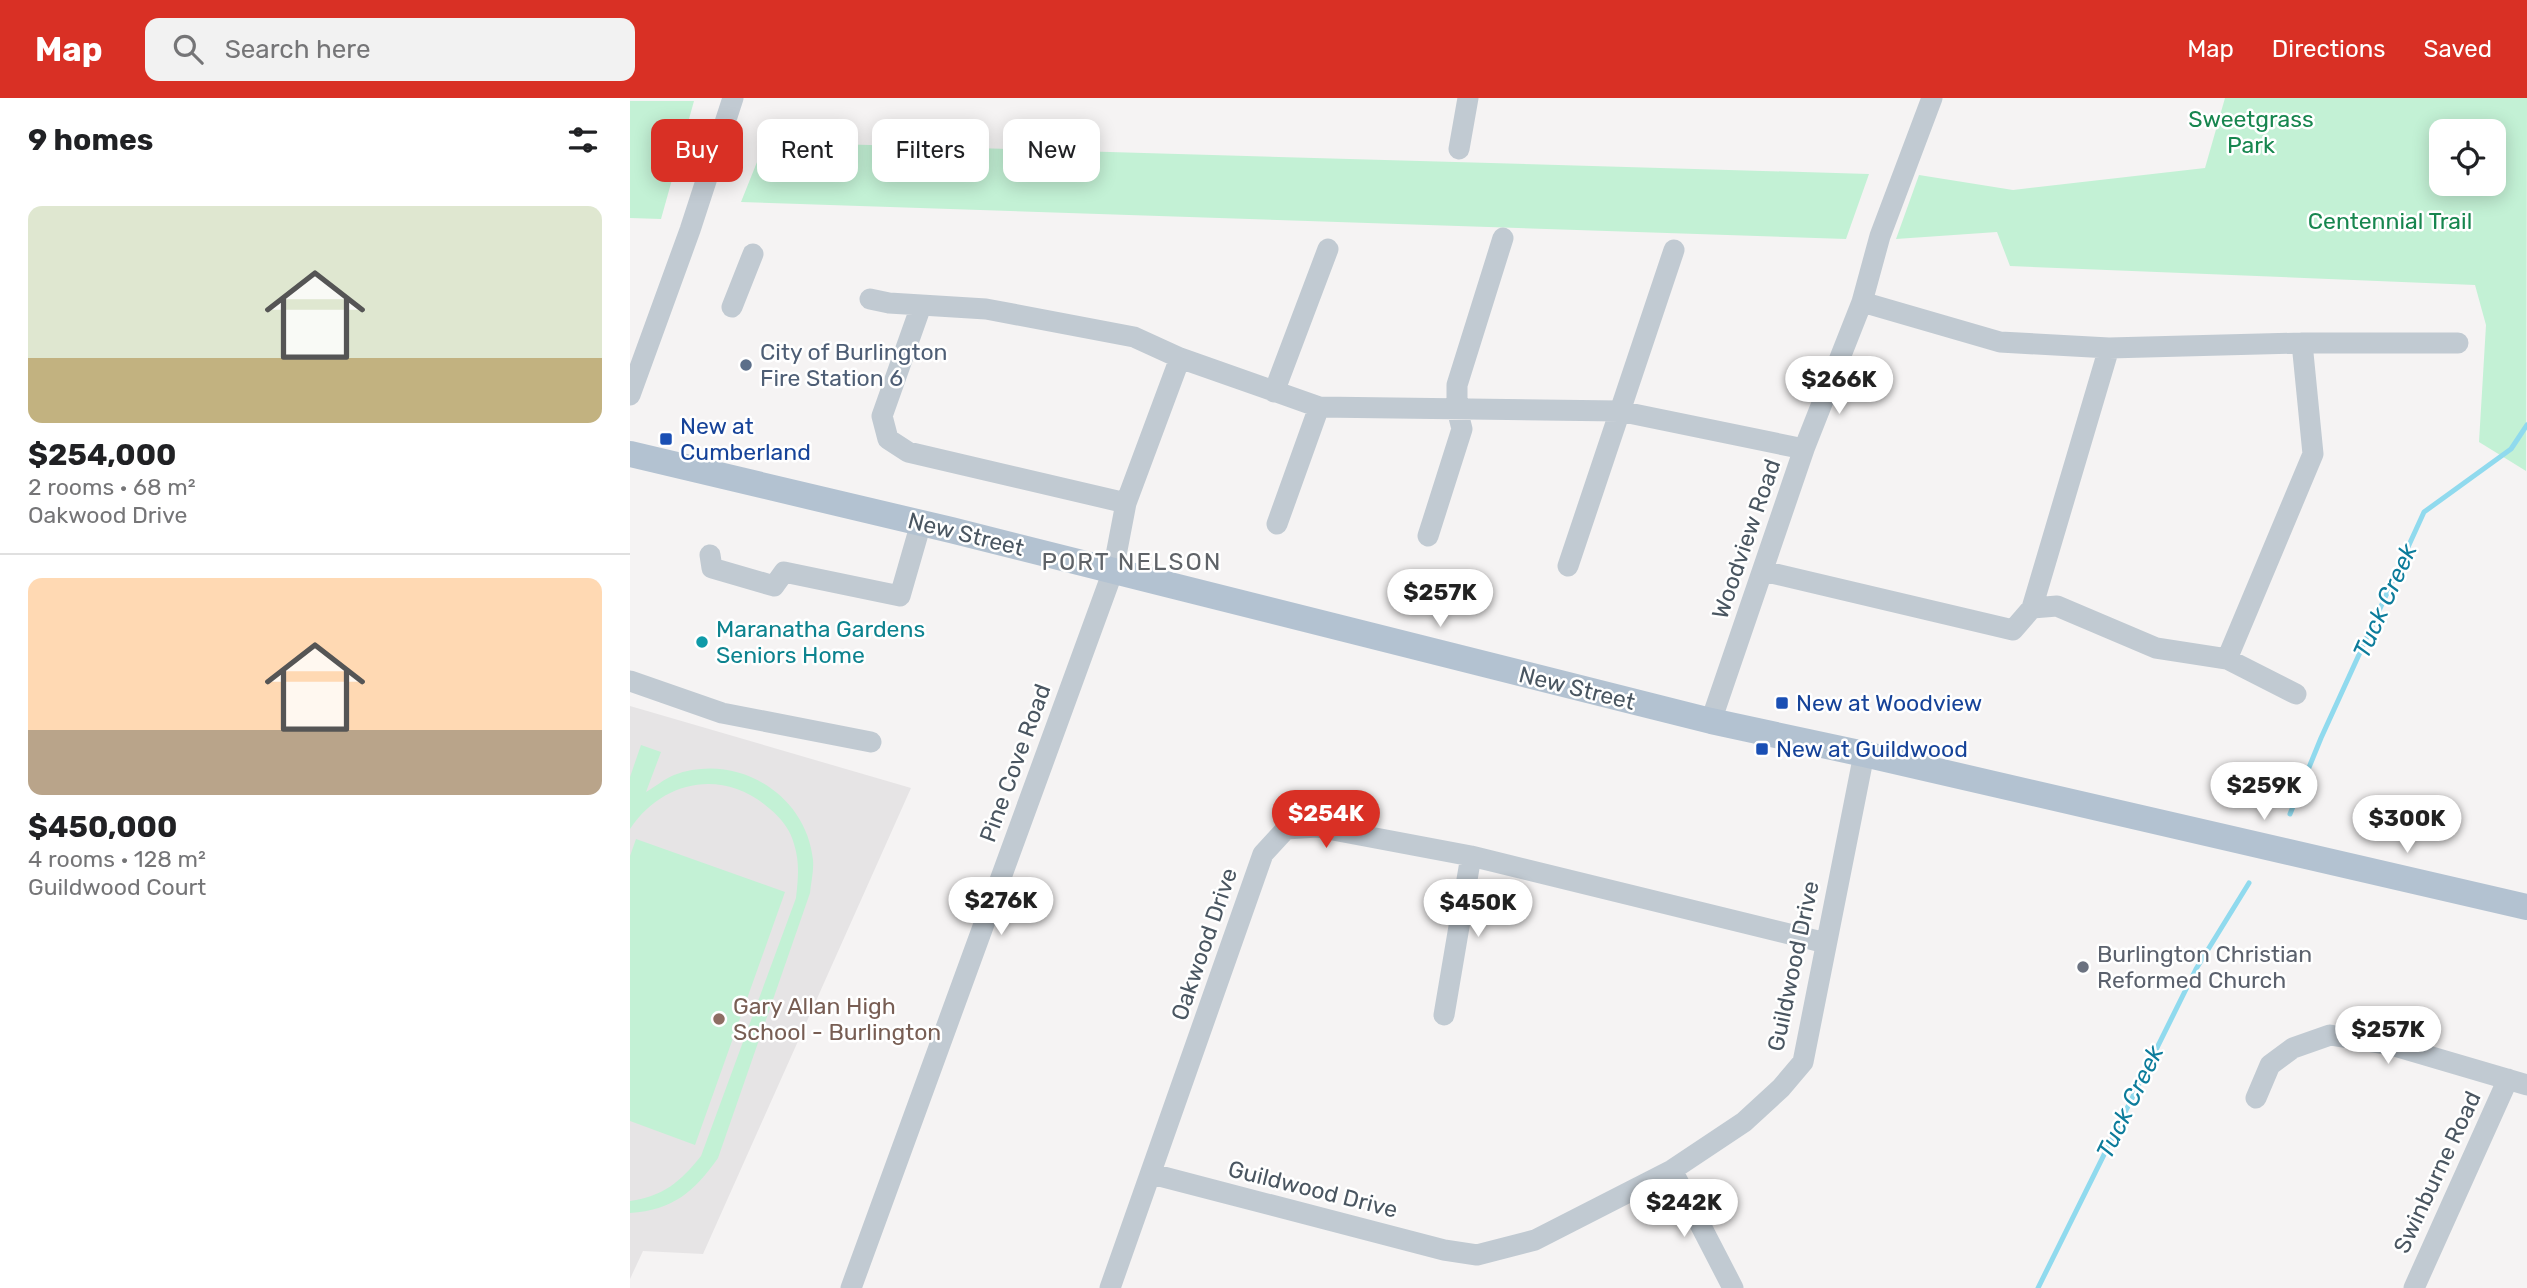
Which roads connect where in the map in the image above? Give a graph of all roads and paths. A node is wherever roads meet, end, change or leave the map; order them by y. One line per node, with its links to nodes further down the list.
1 (733, 98): 18 (street)
2 (1468, 98): 4 (street)
3 (1932, 98): 10 (street, Woodview Road)
4 (1459, 149)
5 (1503, 238): 20 (street)
6 (1328, 249): 17 (street)
7 (1674, 250): 21 (street)
8 (753, 254): 12 (street)
9 (870, 299): 11 (street)
10 (1862, 302): 15 (street); 22 (street, Woodview Road)
11 (921, 306): 16 (street); 24 (street)
12 (732, 307)
13 (2302, 343): 14 (street); 15 (street); 33 (street)
14 (2458, 343)
15 (2109, 348): 32 (street)
16 (1180, 358): 17 (street); 24 (street, Pine Cove Road)
17 (1274, 392): 19 (street)
18 (630, 394)
19 (1319, 407): 20 (street); 26 (street)
20 (1457, 409): 21 (street); 27 (street)
21 (1619, 411): 22 (street); 29 (street)
22 (1804, 449): 31 (street, Woodview Road)
23 (630, 454): 25 (main road, New Street)
24 (1126, 503): 30 (street, Pine Cove Road)
25 (921, 523): 28 (street); 30 (main road, New Street)
26 (1277, 524)
27 (1428, 536)
28 (710, 555)
29 (1568, 566)
30 (1113, 571): 36 (main road, New Street); 47 (street, Pine Cove Road)
31 (1763, 572): 32 (street); 36 (street, Woodview Road)
32 (2032, 608): 33 (street)
33 (2227, 659): 35 (street)
34 (630, 681): 37 (street)
35 (2297, 694)
36 (1711, 721): 38 (main road, New Street)
37 (871, 741)
38 (1864, 754): 40 (main road, New Street); 41 (street, Guildwood Drive)
39 (1471, 856): 41 (street, Oakwood Drive); 42 (street); 46 (street, Oakwood Drive)
40 (2527, 907)
41 (1826, 943): 45 (street, Guildwood Drive)
42 (1444, 1015)
43 (2518, 1082): 44 (street); 50 (street, Swinburne Road)
44 (2256, 1098)
45 (1672, 1170): 46 (street, Guildwood Drive); 49 (street)
46 (1152, 1174): 48 (street, Oakwood Drive)
47 (851, 1288)
48 (1110, 1288)
49 (1733, 1288)
50 (2414, 1288)

